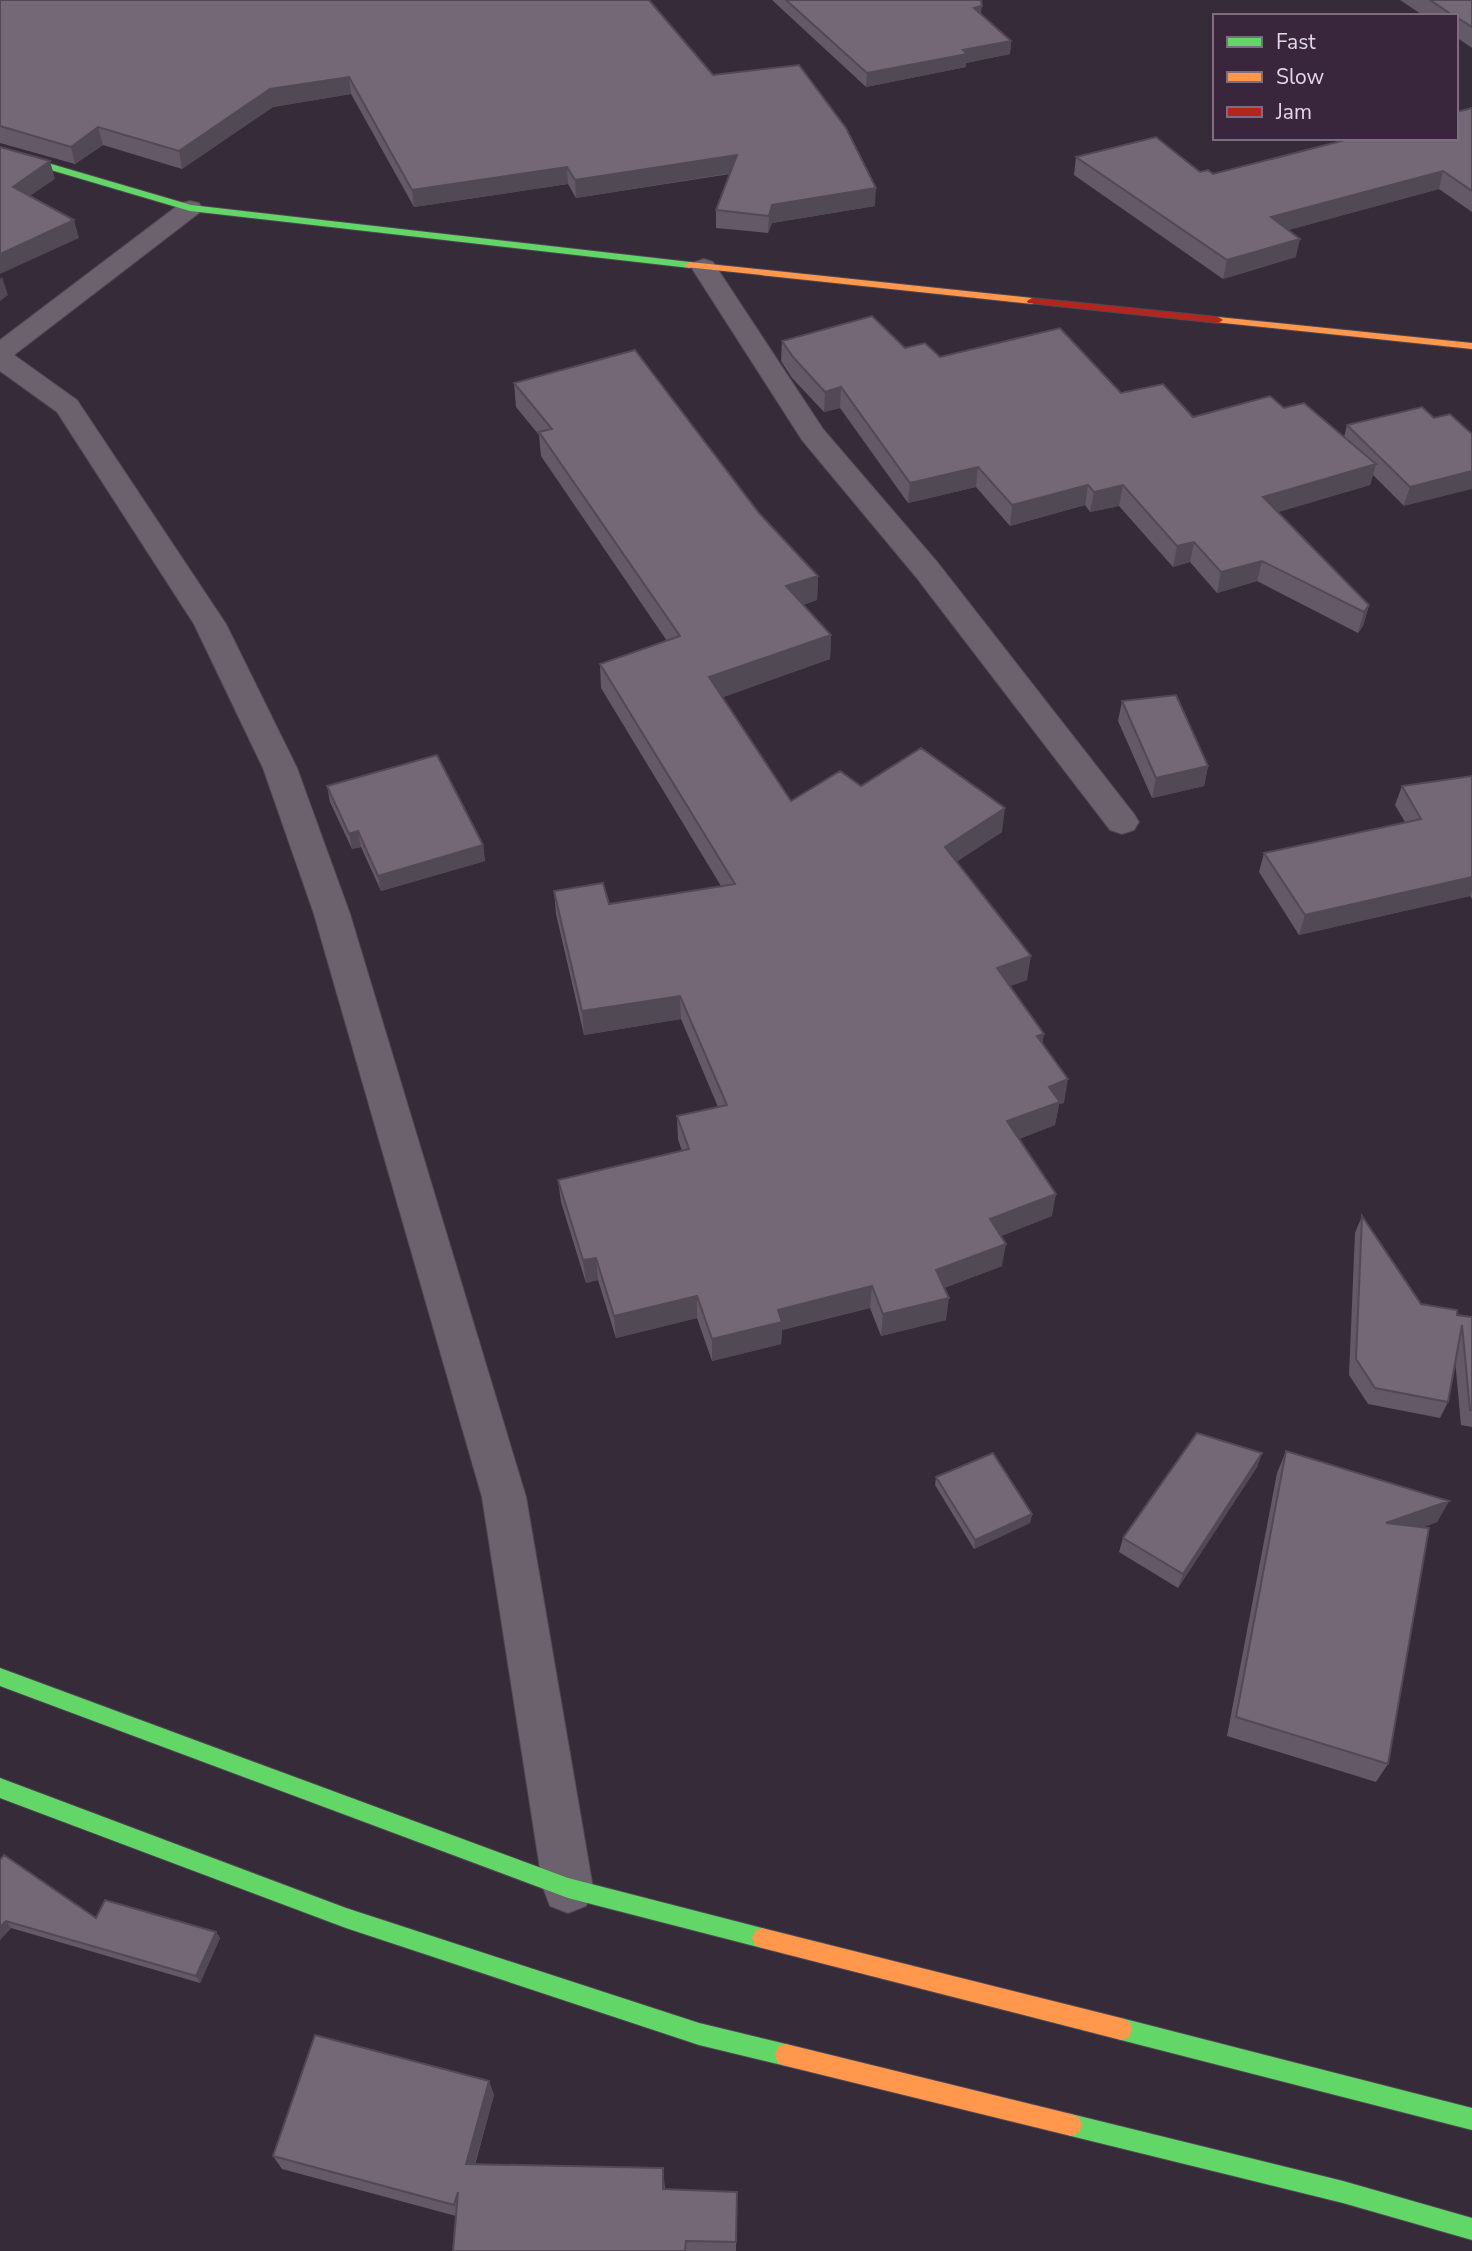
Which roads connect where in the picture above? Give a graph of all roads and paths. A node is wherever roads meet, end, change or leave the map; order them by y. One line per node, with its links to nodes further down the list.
1 (0, 152): 2 (main road)
2 (190, 208): 3 (main road); 5 (street)
3 (704, 267): 4 (main road); 6 (street)
4 (1472, 346)
5 (0, 356): 9 (street)
6 (1122, 822)
7 (0, 1677): 9 (main road)
8 (0, 1787): 11 (main road)
9 (568, 1888): 10 (main road)
10 (1472, 2119)
11 (1472, 2229)

